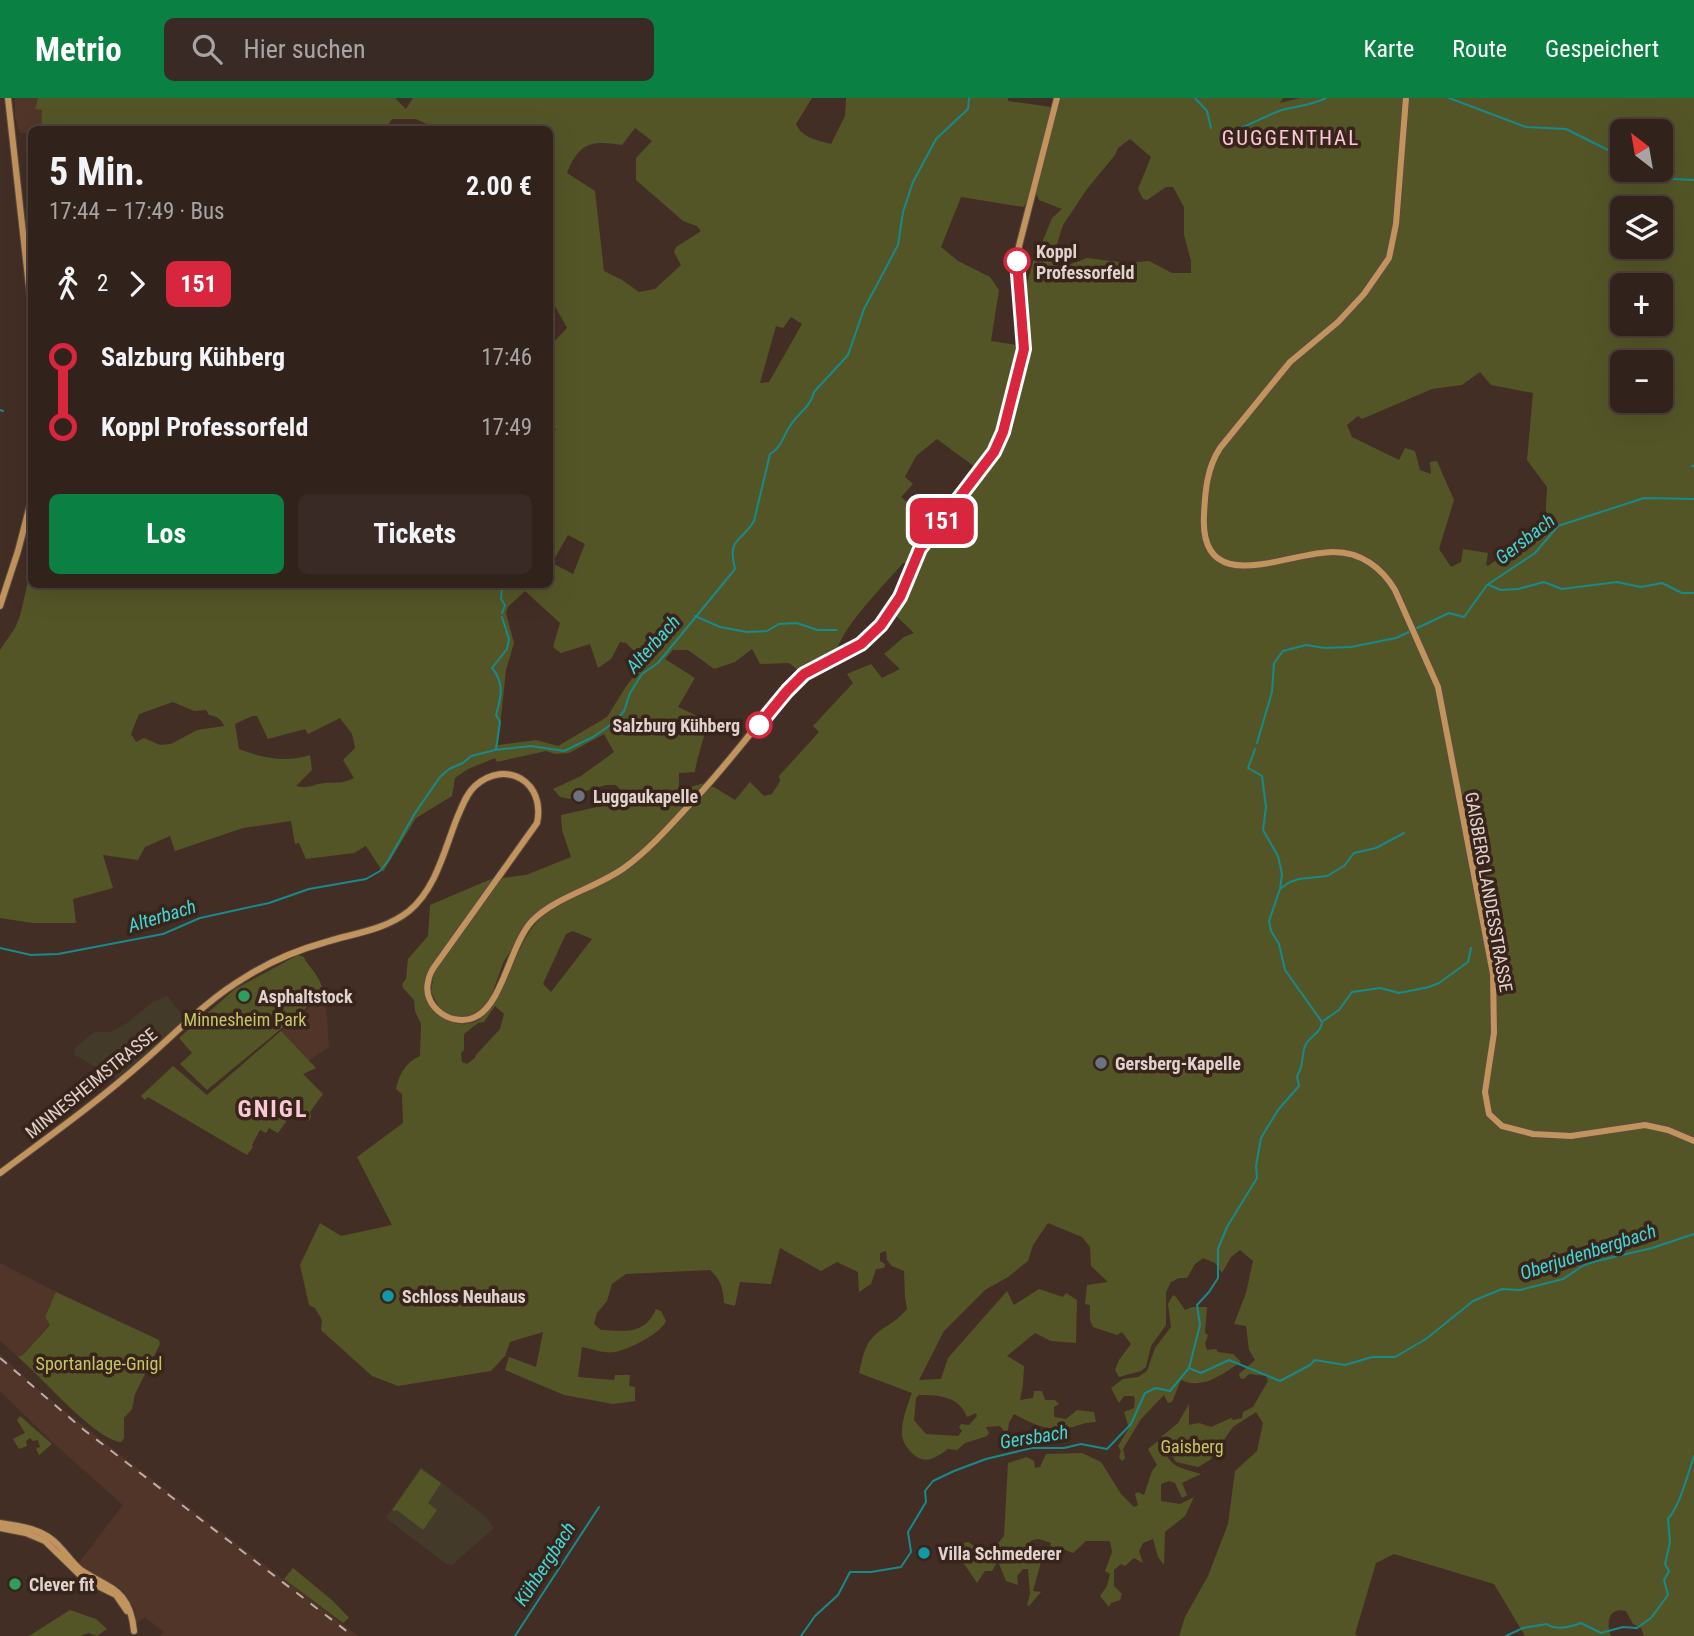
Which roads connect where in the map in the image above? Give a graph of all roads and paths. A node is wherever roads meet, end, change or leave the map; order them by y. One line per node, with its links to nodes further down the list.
1 (8, 98): 4 (main road)
2 (1057, 98): 8 (main road, MINNESHEIMSTRASSE)
3 (1406, 98): 7 (main road, GAISBERG LANDESSTRASSE)
4 (28, 278)
5 (28, 513): 6 (main road)
6 (0, 606)
7 (1694, 1141)
8 (0, 1173)
9 (0, 1522): 11 (main road)
10 (0, 1528): 11 (main road)
11 (27, 1530): 12 (main road)
12 (134, 1633)

